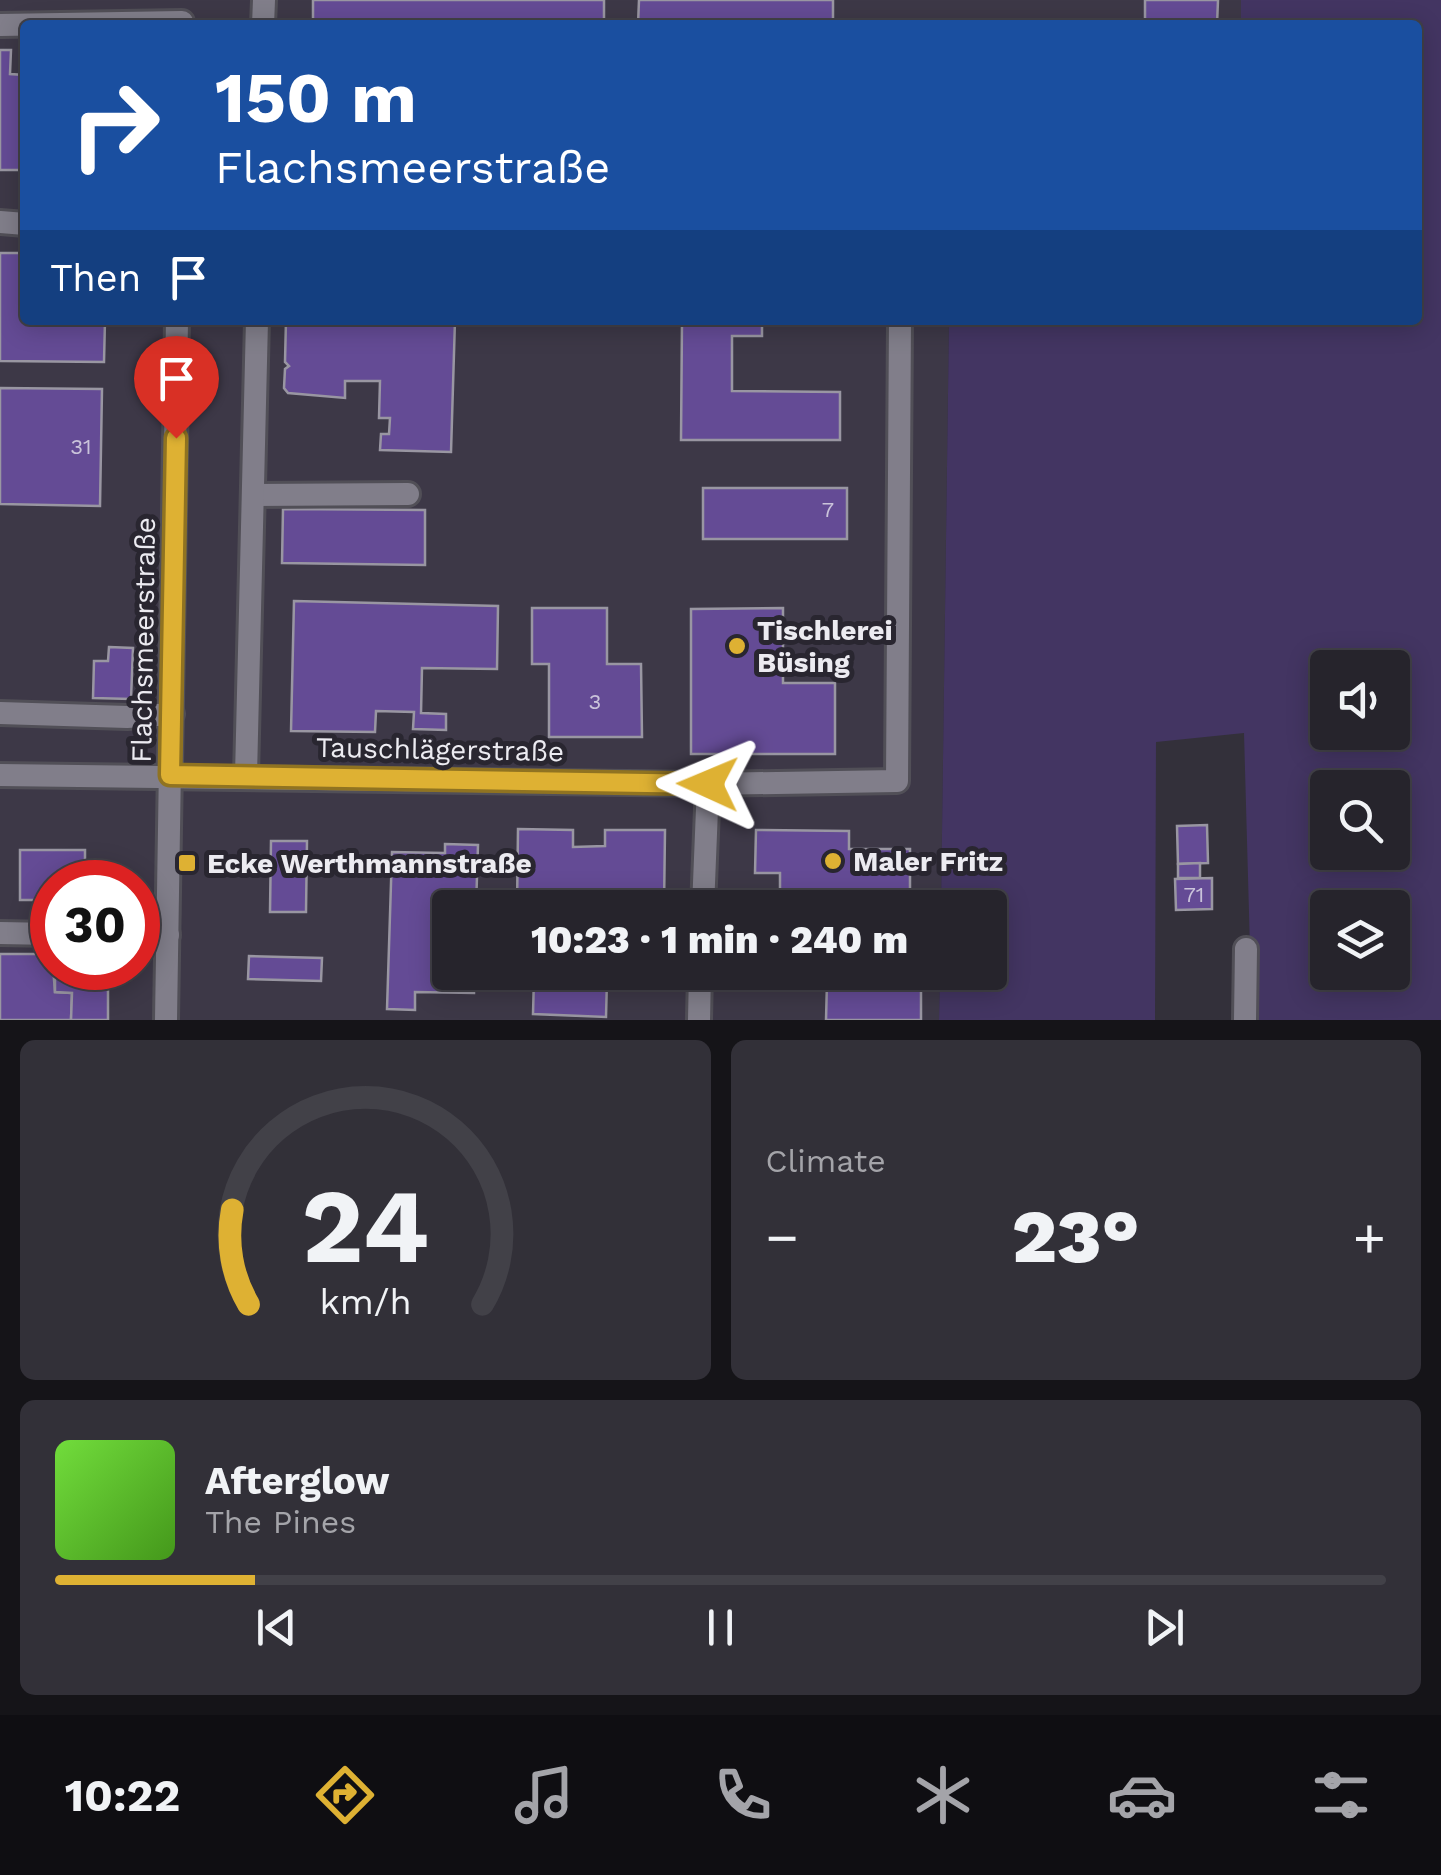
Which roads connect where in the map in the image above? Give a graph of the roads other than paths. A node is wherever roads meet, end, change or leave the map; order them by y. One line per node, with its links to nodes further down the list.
1 (182, 16): 2 (street)
2 (109, 20)
3 (178, 325): 9 (street, Flachsmeerstraße)
4 (256, 325): 7 (street)
5 (900, 325): 13 (street, Tauschlägerstraße)
6 (408, 494): 7 (street)
7 (252, 495): 12 (street)
8 (0, 713): 9 (street)
9 (172, 714): 11 (street, Flachsmeerstraße)
10 (0, 775): 11 (street, Tauschlägerstraße)
11 (170, 775): 12 (street, Tauschlägerstraße); 18 (street, Flachsmeerstraße)
12 (246, 776): 13 (street, Tauschlägerstraße)
13 (708, 784): 14 (street)
14 (704, 890)
15 (0, 933): 16 (street)
16 (30, 934)
17 (160, 935): 18 (street)
18 (168, 935): 21 (street, Flachsmeerstraße)
19 (1246, 949): 23 (street)
20 (699, 990): 22 (street)
21 (166, 1020)
22 (698, 1020)
23 (1245, 1020)

